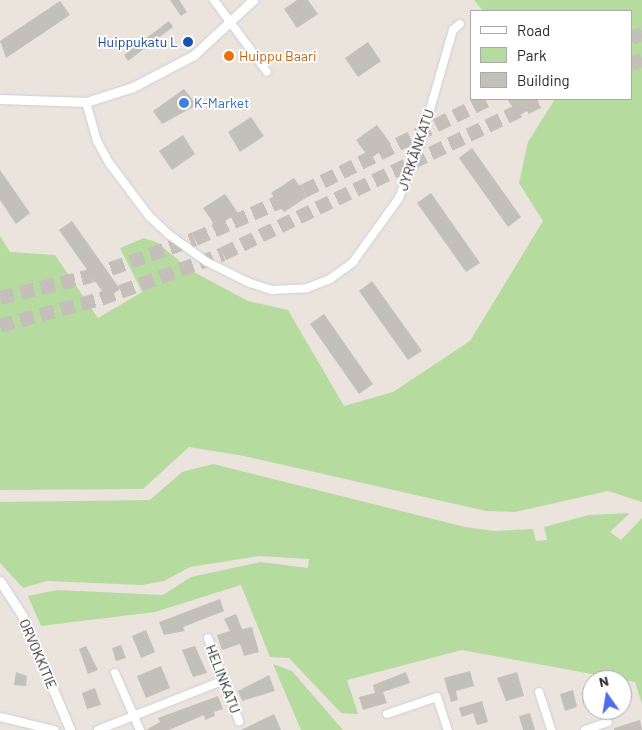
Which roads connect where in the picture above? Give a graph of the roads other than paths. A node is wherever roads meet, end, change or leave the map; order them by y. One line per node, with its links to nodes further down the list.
1 (214, 0): 3 (street)
2 (253, 0): 3 (street)
3 (231, 24): 5 (street); 7 (street)
4 (460, 24): 7 (street, JYRKÄNKATU)
5 (267, 72)
6 (0, 99): 7 (street)
7 (86, 102)
8 (0, 581): 19 (street, ORVOKKITIE)
9 (208, 638): 11 (street, HELINKATU)
10 (115, 673): 15 (street)
11 (224, 680): 15 (street); 16 (street, HELINKATU)
12 (539, 692): 23 (street)
13 (387, 714): 22 (street)
14 (0, 716): 18 (street)
15 (135, 716): 20 (street); 21 (street)
16 (239, 720)
17 (608, 722): 24 (street)
18 (54, 730)
19 (70, 730)
20 (98, 730)
21 (140, 730)
22 (448, 730)
23 (551, 730)
24 (585, 730)

